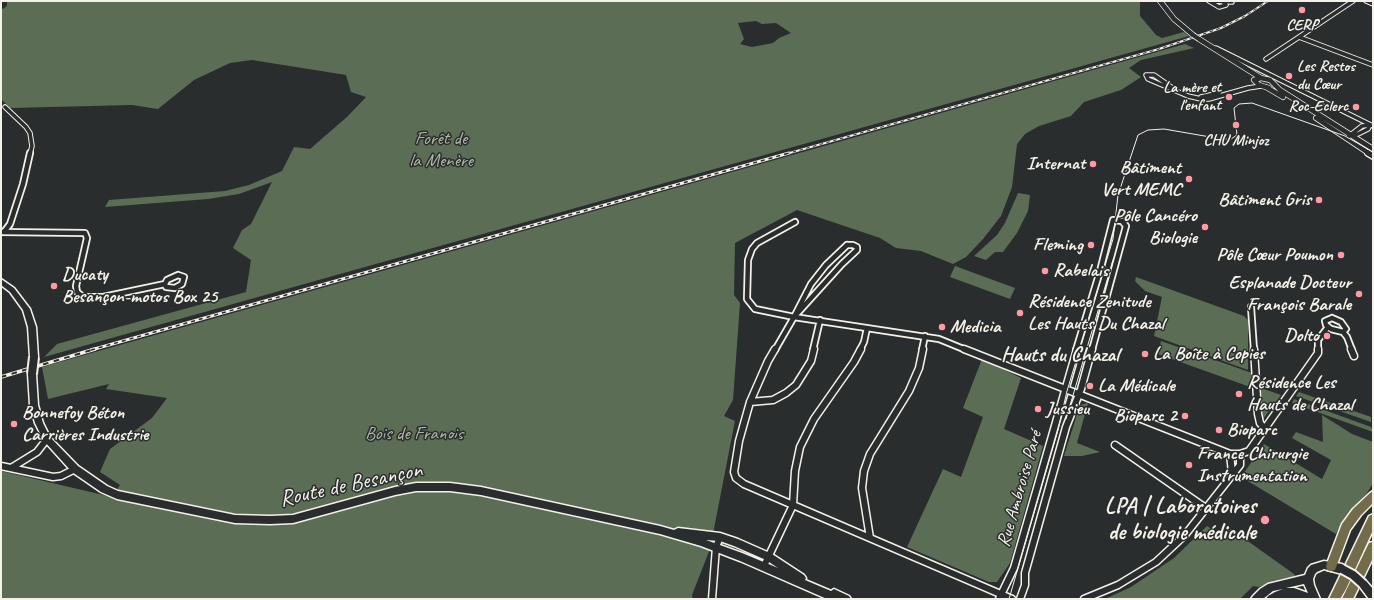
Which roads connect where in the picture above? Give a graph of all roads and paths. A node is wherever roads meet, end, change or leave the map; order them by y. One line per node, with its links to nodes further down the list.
1 (1160, 1): 10 (street, bridge)
2 (1209, 1): 6 (street)
3 (1213, 1): 6 (street)
4 (1353, 1): 9 (street)
5 (1366, 1): 8 (street)
6 (1223, 2): 7 (street)
7 (1232, 2)
8 (1373, 4)
9 (1299, 37): 12 (street); 13 (street)
10 (1200, 39): 11 (street); 16 (street)
11 (1210, 45): 14 (street); 17 (street)
12 (1266, 59)
13 (1373, 65)
14 (1261, 78): 16 (street); 18 (street)
15 (1156, 79): 20 (street)
16 (1254, 81): 19 (street); 20 (street)
17 (1285, 82): 18 (street); 22 (street)
18 (1273, 84): 19 (street); 24 (street)
19 (1264, 87): 20 (street); 25 (street)
20 (1219, 95)
21 (5, 107): 29 (street)
22 (1371, 126): 23 (street); 24 (street)
23 (1373, 131)
24 (1351, 135): 25 (street); 26 (street)
25 (1346, 139): 27 (street)
26 (1373, 148)
27 (1373, 156)
28 (795, 222): 33 (street)
29 (3, 232): 31 (street)
30 (1, 281): 44 (main road, Route de Besançon, bridge)
31 (165, 284)
32 (1251, 308): 43 (street)
33 (794, 317): 33 (street); 34 (street); 42 (street)
34 (820, 320): 36 (street); 42 (street)
35 (1328, 327): 37 (street); 37 (street); 43 (street)
36 (867, 328): 38 (street); 53 (street)
37 (1343, 332): 39 (street)
38 (925, 336): 40 (street); 58 (street)
39 (1354, 356)
40 (1064, 388): 41 (street); 41 (street, Rue Ambroise Paré); 65 (street, Rue Ambroise Paré)
41 (1079, 394): 46 (street); 71 (street, Rue Ambroise Paré)
42 (750, 402): 53 (street)
43 (1264, 428): 47 (street)
44 (47, 439): 49 (street); 50 (main road, Route de Besançon)
45 (1115, 445): 54 (street)
46 (1230, 454): 47 (street); 51 (street)
47 (1240, 454): 51 (street)
48 (1, 466): 49 (street)
49 (11, 468): 50 (street)
50 (75, 469): 56 (main road, Route de Besançon)
51 (1232, 474): 54 (street)
52 (1373, 496): 63 (main road)
53 (793, 505): 58 (street); 61 (street)
54 (1207, 509): 72 (street)
55 (1373, 519): 77 (main road)
56 (660, 530): 57 (main road, Route de Besançon); 60 (main road, Route de Besançon)
57 (720, 537): 60 (street); 61 (main road, Route de Besançon)
58 (870, 538): 65 (street)
59 (1373, 546): 78 (main road)
60 (716, 547): 62 (main road, Route de Besançon); 67 (street)
61 (769, 557): 62 (main road, Route de Besançon)
62 (772, 566): 68 (main road); 69 (main road)
63 (1331, 566): 64 (main road); 66 (main road, bridge)
64 (1308, 579): 73 (main road); 76 (main road)
65 (1000, 596): 70 (street)
66 (1373, 597)
67 (712, 599)
68 (838, 599)
69 (846, 599)
70 (1012, 599)
71 (1020, 599)
72 (1084, 599)
73 (1256, 599)
74 (1271, 599): 75 (main road)
75 (1310, 599)
76 (1315, 599)
77 (1334, 599)
78 (1348, 599)

